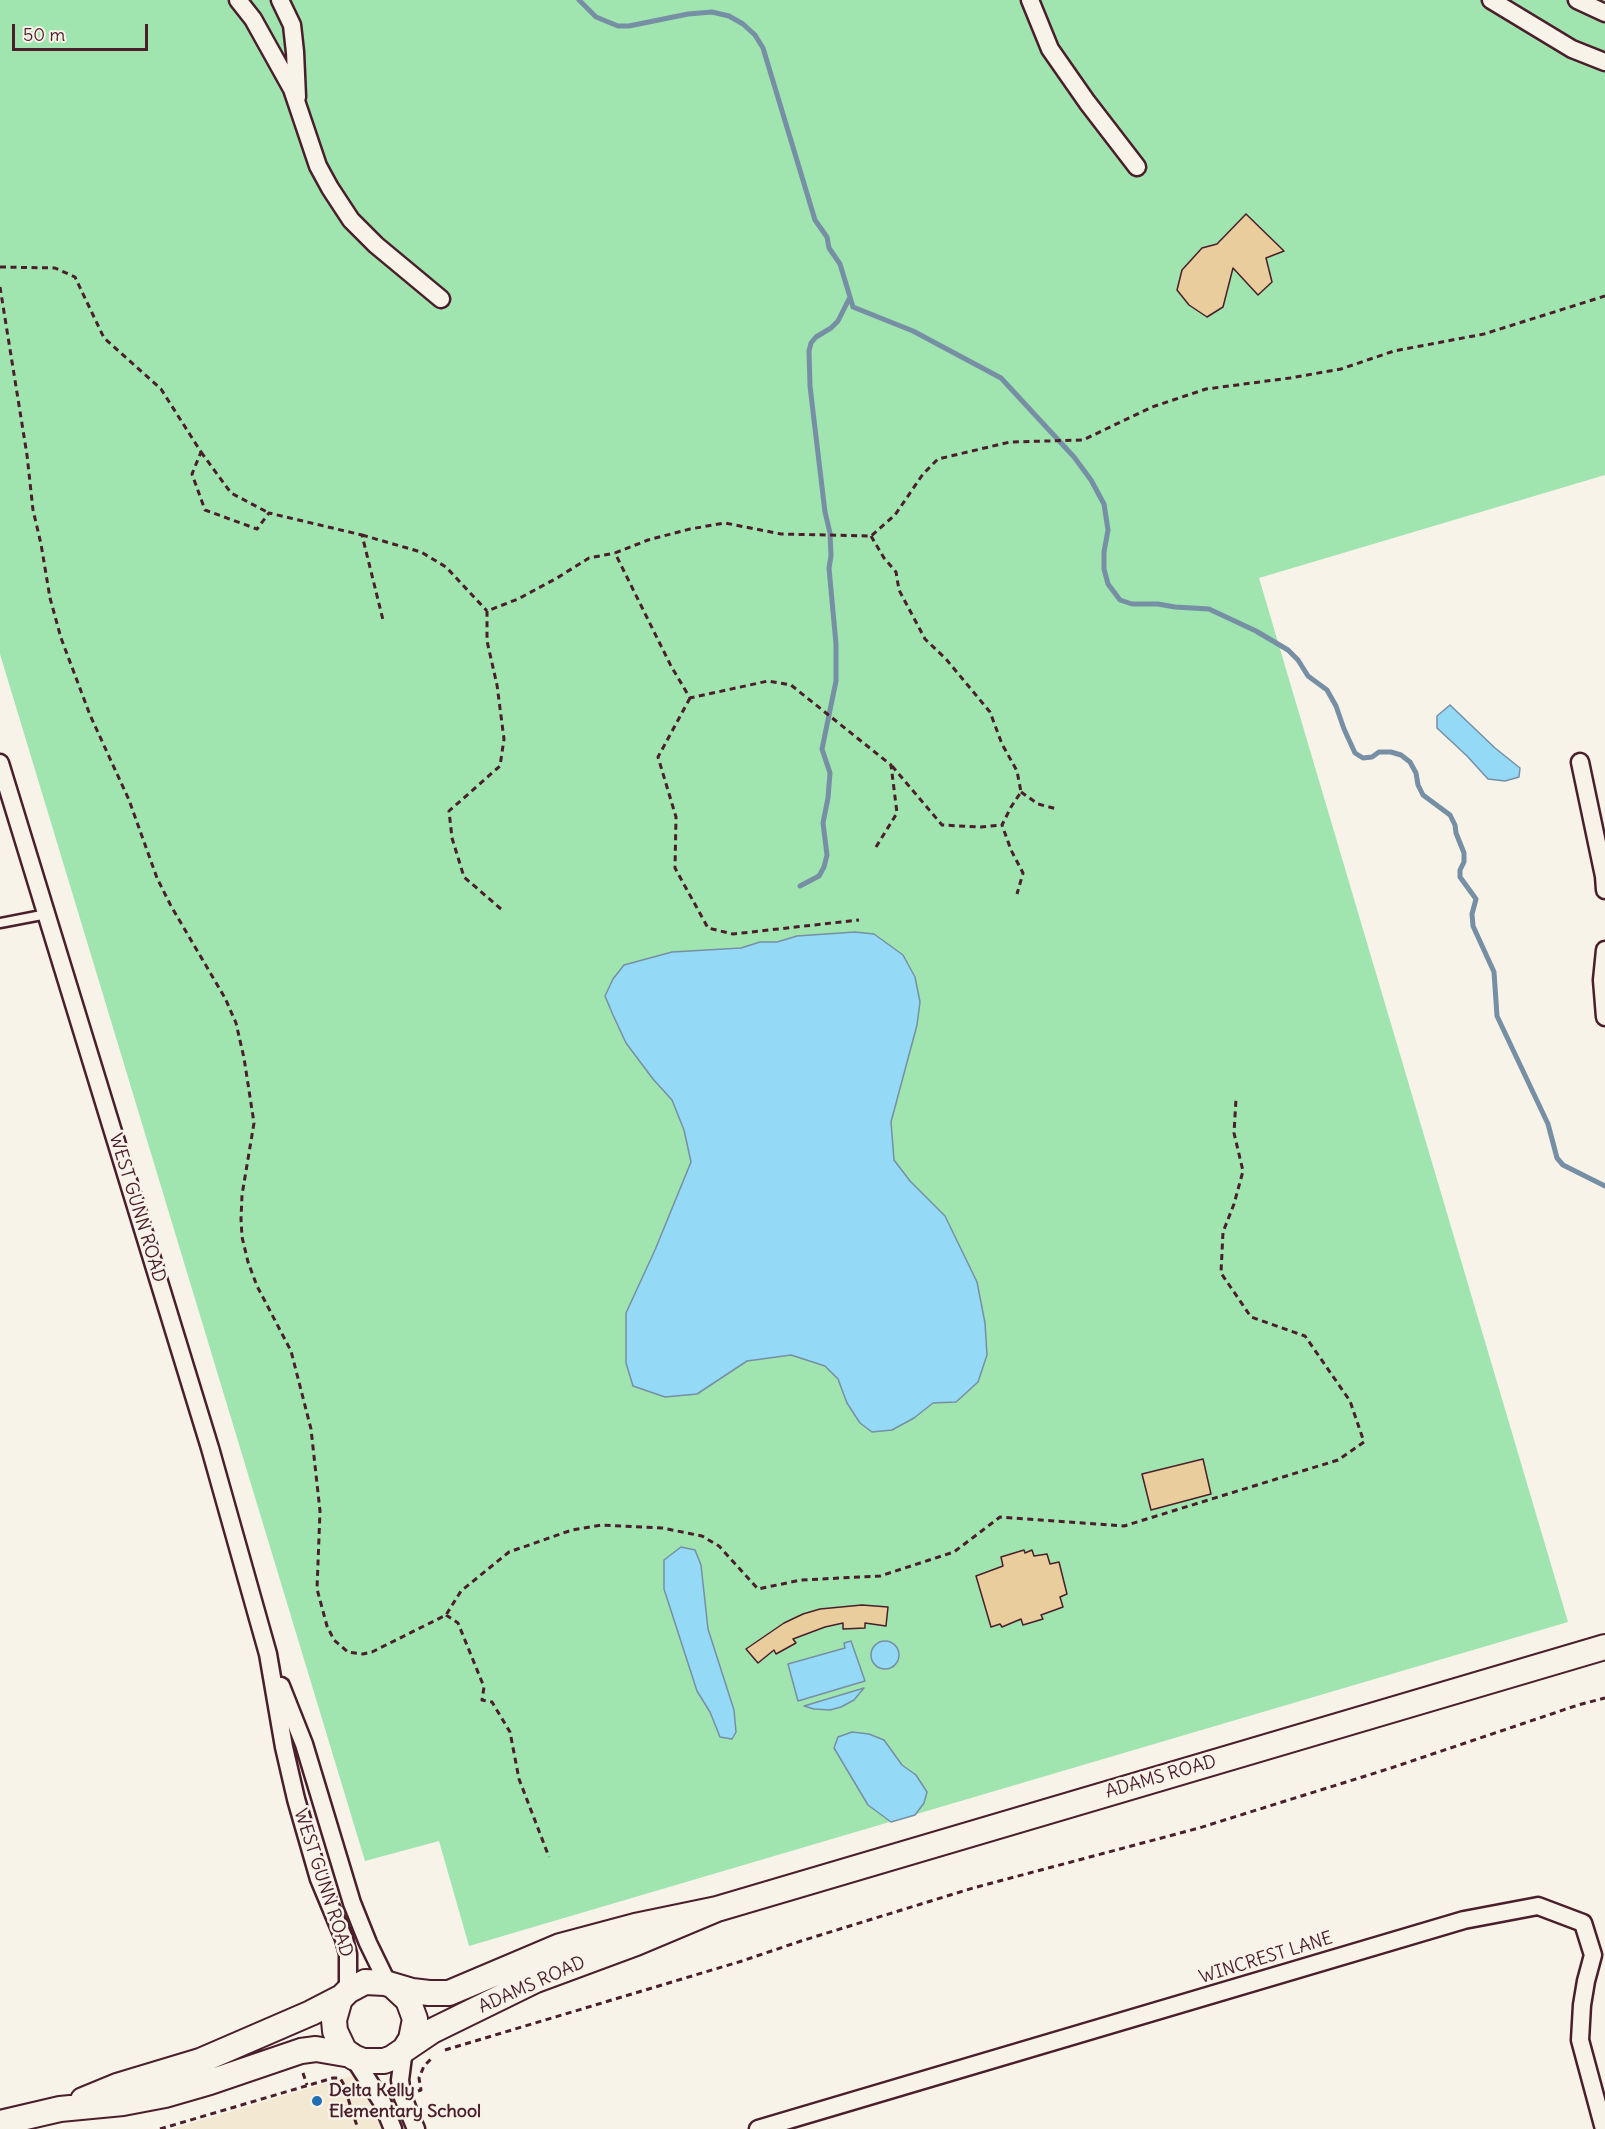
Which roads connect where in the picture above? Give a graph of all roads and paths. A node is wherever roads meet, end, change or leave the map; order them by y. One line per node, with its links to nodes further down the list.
1 (238, 0): 8 (street)
2 (280, 0): 8 (street)
3 (1030, 0): 9 (street)
4 (1491, 0): 7 (street)
5 (1577, 0): 6 (street)
6 (1605, 14)
7 (1605, 62)
8 (297, 101): 13 (street)
9 (1137, 166)
10 (0, 267): 14 (path)
11 (0, 287): 38 (path)
12 (1605, 296): 17 (path)
13 (441, 299)
14 (201, 452): 15 (path); 15 (path)
15 (269, 513): 16 (path)
16 (362, 535): 19 (path); 20 (path)
17 (871, 536): 18 (path); 25 (path)
18 (615, 553): 19 (path); 21 (path)
19 (487, 611): 31 (path)
20 (382, 620)
21 (690, 698): 24 (path); 33 (path)
22 (1580, 762): 29 (street)
23 (0, 763): 32 (street, WEST GUNN ROAD)
24 (891, 765): 27 (path); 28 (path)
25 (1022, 792): 26 (path); 27 (path)
26 (1057, 809)
27 (1002, 825): 30 (path)
28 (876, 847)
29 (1605, 890)
30 (1017, 894)
31 (501, 909)
32 (47, 914): 34 (lane); 40 (street, WEST GUNN ROAD)
33 (859, 920)
34 (0, 923)
35 (1605, 950): 36 (street)
36 (1605, 1017)
37 (1236, 1099): 38 (path)
38 (446, 1615): 42 (path)
39 (1605, 1647): 43 (main road, ADAMS ROAD)
40 (268, 1654): 44 (street, WEST GUNN ROAD); 45 (street, WEST GUNN ROAD)
41 (1605, 1698): 47 (path)
42 (549, 1857)
43 (717, 1909): 44 (main road, ADAMS ROAD); 46 (main road, ADAMS ROAD)
44 (391, 1985): 45 (main road, ADAMS ROAD); 46 (main road, WEST GUNN ROAD)
45 (345, 1994): 48 (main road, WEST GUNN ROAD); 52 (main road, ADAMS ROAD)
46 (405, 2048): 48 (main road, ADAMS ROAD); 58 (street, WEST GUNN ROAD)
47 (441, 2052)
48 (352, 2056): 52 (main road, ADAMS ROAD); 57 (street, WEST GUNN ROAD)
49 (435, 2056): 50 (path)
50 (421, 2090)
51 (372, 2106): 53 (path)
52 (60, 2109): 54 (main road, ADAMS ROAD)
53 (353, 2115): 55 (path); 56 (path)
54 (0, 2123)
55 (160, 2129)
56 (358, 2129)
57 (393, 2129)
58 (416, 2129)
59 (758, 2129): 60 (street, WINCREST LANE)
60 (1604, 2129)

